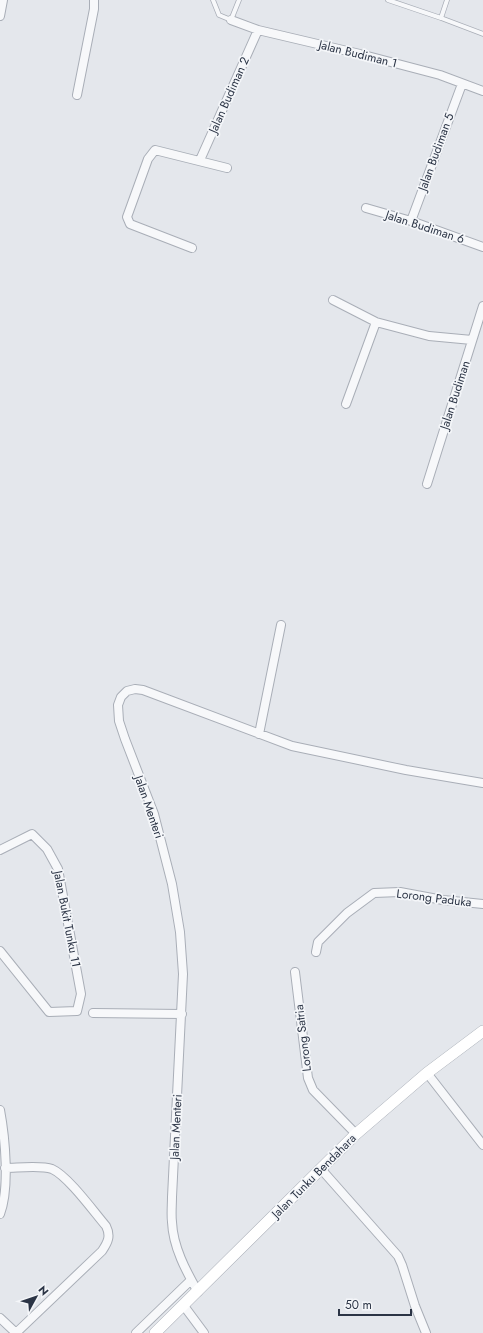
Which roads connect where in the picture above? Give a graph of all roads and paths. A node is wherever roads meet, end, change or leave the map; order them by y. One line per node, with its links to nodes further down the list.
1 (3, 0): 7 (street)
2 (94, 0): 14 (street)
3 (213, 0): 9 (lane)
4 (239, 0): 9 (lane)
5 (388, 0): 8 (lane)
6 (447, 0): 8 (lane)
7 (0, 16)
8 (441, 18): 11 (lane)
9 (231, 20): 10 (street, Jalan Budiman 1)
10 (258, 30): 12 (street, Jalan Budiman 1); 15 (street, Jalan Budiman 2)
11 (483, 34)
12 (462, 84): 13 (street, Jalan Budiman 1); 18 (street, Jalan Budiman 5)
13 (483, 91)
14 (77, 95)
15 (200, 160): 16 (street); 20 (street)
16 (228, 168)
17 (366, 208): 18 (street, Jalan Budiman 6)
18 (410, 221): 19 (street, Jalan Budiman 6)
19 (483, 246)
20 (192, 248)
21 (333, 300): 23 (street)
22 (483, 306): 24 (street, Jalan Budiman)
23 (376, 322): 24 (street); 25 (street)
24 (472, 340): 26 (street, Jalan Budiman)
25 (346, 404)
26 (427, 484)
27 (281, 625): 28 (street)
28 (259, 734): 29 (street, Jalan Menteri); 36 (street, Jalan Menteri)
29 (483, 783)
30 (0, 850): 32 (street, Jalan Bukit Tunku 11)
31 (483, 904): 33 (street, Lorong Paduka)
32 (0, 951)
33 (316, 952)
34 (295, 972): 40 (street, Lorong Satria)
35 (93, 1013): 36 (street)
36 (182, 1014): 45 (street, Jalan Menteri)
37 (483, 1031): 38 (street, Jalan Tunku Bendahara)
38 (427, 1073): 40 (street, Jalan Tunku Bendahara); 41 (street)
39 (0, 1110): 42 (street)
40 (356, 1134): 43 (street, Jalan Tunku Bendahara)
41 (483, 1145)
42 (5, 1168): 44 (street); 49 (street)
43 (321, 1170): 46 (street, Jalan Tunku Bendahara); 53 (street)
44 (0, 1214)
45 (191, 1280): 46 (street, Jalan Menteri); 50 (street)
46 (198, 1292): 47 (street, Jalan Tunku Bendahara)
47 (184, 1306): 51 (street, Jalan Tunku Bendahara); 52 (street)
48 (0, 1318): 49 (street)
49 (16, 1333)
50 (136, 1333)
51 (155, 1333)
52 (204, 1333)
53 (426, 1333)

